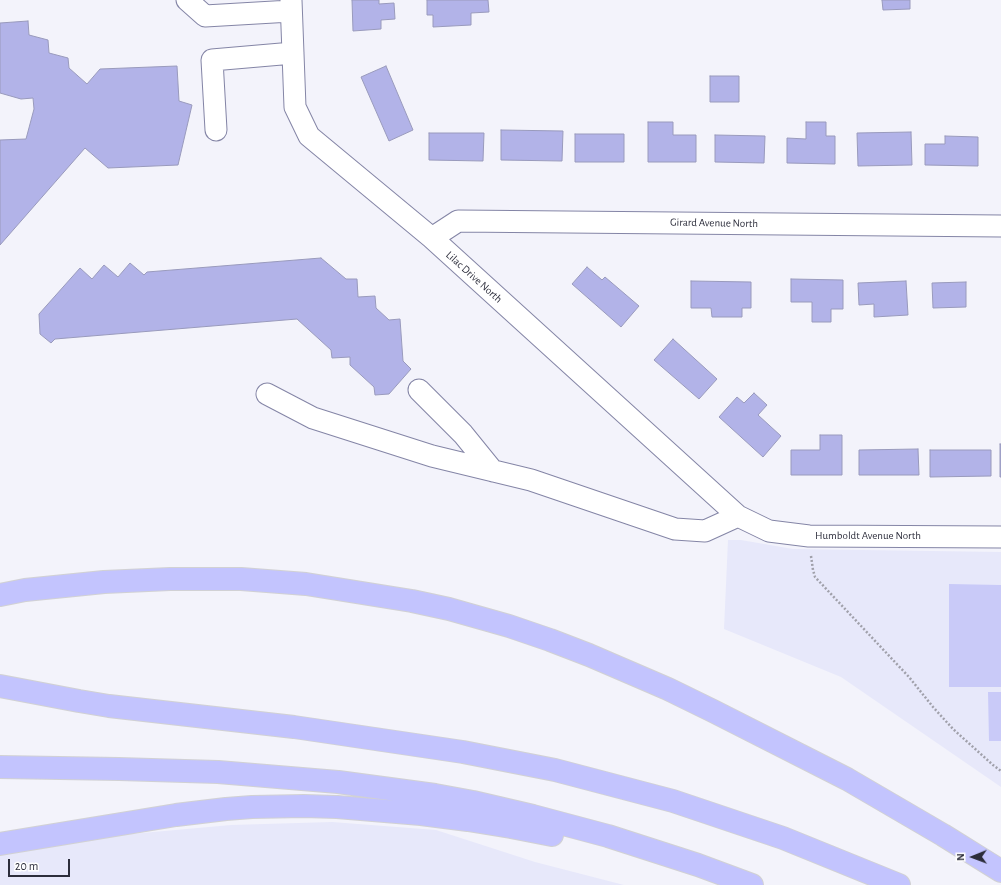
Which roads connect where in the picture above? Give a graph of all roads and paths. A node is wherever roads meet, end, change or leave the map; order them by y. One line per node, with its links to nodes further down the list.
1 (187, 0): 2 (street)
2 (291, 6): 3 (street, Lilac Drive North)
3 (293, 53): 4 (street); 6 (street, Lilac Drive North)
4 (216, 130)
5 (1001, 226): 6 (street, Girard Avenue North)
6 (432, 238): 10 (street, Lilac Drive North)
7 (419, 390): 9 (street)
8 (267, 394): 9 (street)
9 (493, 471): 10 (street)
10 (738, 516): 11 (street, Humboldt Avenue North)
11 (809, 536): 12 (street, Humboldt Avenue North); 16 (path)
12 (1001, 537)
13 (0, 595): 18 (highway)
14 (0, 686): 21 (highway)
15 (0, 767): 20 (highway)
16 (1001, 771)
17 (0, 844): 19 (highway)
18 (1001, 871)
19 (736, 885)
20 (752, 885)
21 (899, 885)

